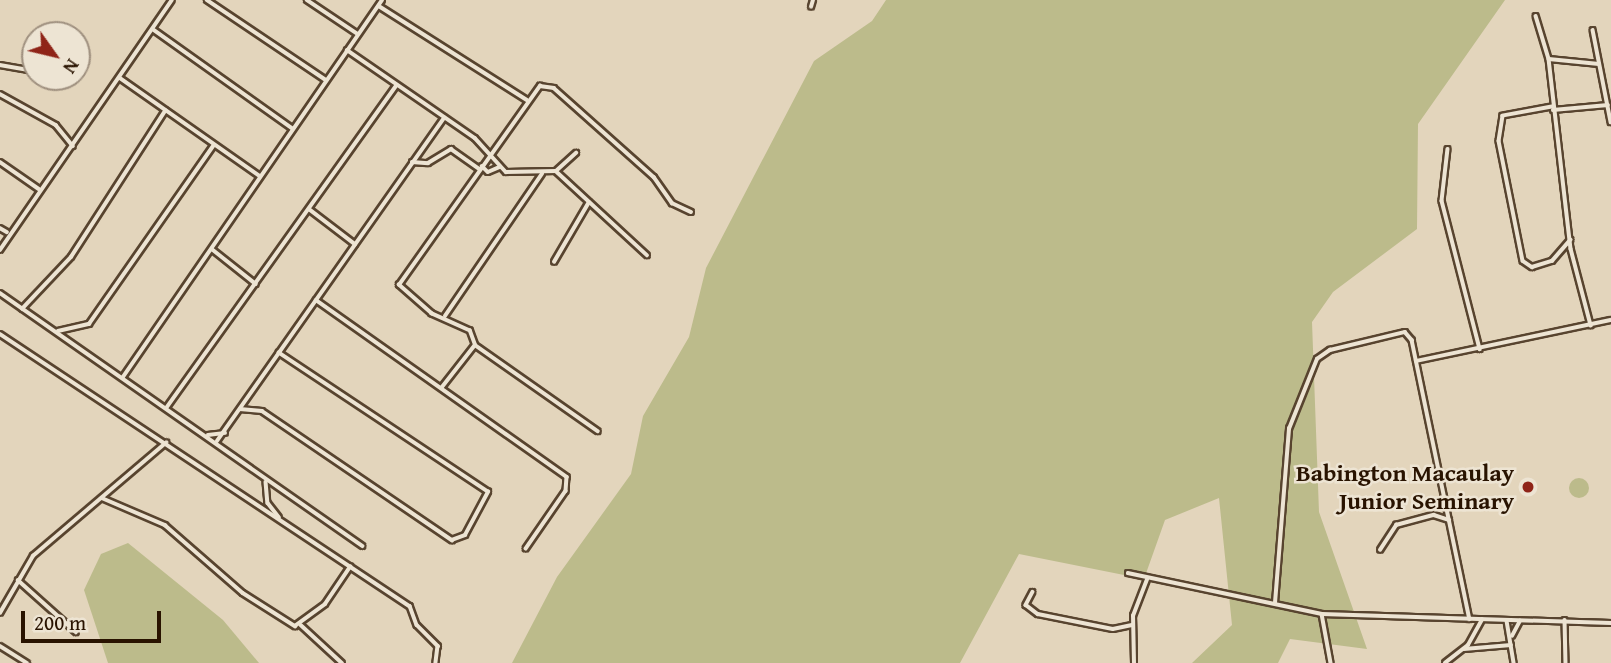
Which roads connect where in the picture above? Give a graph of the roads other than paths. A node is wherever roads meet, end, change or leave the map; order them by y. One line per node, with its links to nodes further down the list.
1 (172, 0): 9 (street)
2 (207, 0): 18 (street)
3 (307, 0): 11 (street)
4 (382, 0): 6 (street)
5 (813, 0): 7 (street)
6 (379, 6): 11 (street); 22 (street)
7 (811, 7)
8 (1536, 16): 13 (street)
9 (153, 30): 17 (street); 28 (street)
10 (1593, 30): 14 (street)
11 (358, 34): 12 (street)
12 (347, 50): 18 (street); 20 (street)
13 (1549, 59): 14 (street); 24 (street)
14 (1599, 64): 19 (street)
15 (0, 65): 16 (street)
16 (21, 69)
17 (120, 78): 25 (street); 30 (street)
18 (326, 80): 28 (street)
19 (1609, 82): 23 (street)
20 (396, 86): 26 (street); 47 (street)
21 (0, 94): 29 (street)
22 (527, 100): 35 (street); 48 (street)
23 (1608, 105): 24 (street); 27 (street)
24 (1552, 109): 51 (street); 51 (street)
25 (165, 111): 32 (street); 60 (street)
26 (444, 118): 35 (street); 37 (street)
27 (1611, 122)
28 (292, 128): 43 (street)
29 (69, 138): 30 (street); 31 (street)
30 (78, 139): 31 (street)
31 (73, 146): 45 (street)
32 (213, 146): 43 (street); 66 (street)
33 (1448, 149): 70 (street)
34 (576, 153): 40 (street)
35 (488, 155): 38 (street); 39 (street)
36 (0, 162): 45 (street)
37 (412, 162): 38 (street); 52 (street)
38 (481, 167): 39 (street); 63 (street)
39 (501, 167): 41 (street)
40 (556, 172): 42 (street); 46 (street)
41 (535, 174): 42 (street); 44 (street)
42 (542, 174): 44 (street)
43 (260, 176): 53 (street)
44 (538, 178): 63 (street)
45 (39, 189): 50 (street)
46 (589, 200): 55 (street); 56 (street)
47 (309, 209): 52 (street); 57 (street)
48 (691, 212)
49 (0, 228): 50 (street)
50 (7, 232): 54 (street)
51 (1570, 240): 65 (street)
52 (355, 244): 59 (street)
53 (212, 249): 57 (street); 74 (street)
54 (0, 250)
55 (647, 255)
56 (554, 262)
57 (256, 284): 77 (street)
58 (0, 293): 61 (street)
59 (316, 300): 69 (street); 75 (street)
60 (31, 306): 61 (street); 62 (street)
61 (22, 309): 62 (street)
62 (30, 314): 66 (street)
63 (446, 316): 68 (street)
64 (1611, 320): 65 (street)
65 (1591, 325): 70 (street)
66 (58, 331): 74 (street)
67 (0, 334): 84 (street)
68 (475, 345): 75 (street); 80 (street)
69 (284, 346): 71 (street); 72 (street)
70 (1480, 349): 73 (street)
71 (279, 353): 72 (street); 76 (street)
72 (286, 354): 78 (street)
73 (1416, 361): 90 (street); 99 (street)
74 (122, 377): 77 (street)
75 (441, 387): 92 (street)
76 (251, 392): 78 (street); 79 (street)
77 (167, 407): 82 (street)
78 (254, 407): 79 (street)
79 (240, 409): 81 (street)
80 (598, 431)
81 (227, 433): 82 (street); 83 (street)
82 (208, 435): 83 (street)
83 (216, 442): 85 (street)
84 (166, 443): 86 (street); 88 (street)
85 (266, 482): 87 (street); 91 (street)
86 (102, 498): 96 (street); 108 (street)
87 (274, 510): 88 (street); 89 (street)
88 (269, 513): 89 (street)
89 (281, 519): 94 (street)
90 (1449, 520): 93 (street); 102 (street)
91 (363, 546)
92 (526, 549)
93 (1380, 550)
94 (350, 567): 108 (street); 119 (street)
95 (1128, 573): 97 (street)
96 (18, 580): 100 (street); 110 (street)
97 (1147, 580): 99 (street); 109 (street)
98 (1033, 592): 109 (street)
99 (1275, 603): 101 (street)
100 (0, 613)
101 (1322, 614): 102 (street); 121 (street)
102 (1469, 619): 103 (street)
103 (1482, 620): 105 (street); 114 (street)
104 (1565, 620): 106 (street); 107 (street); 124 (street)
105 (1507, 621): 106 (street); 111 (street)
106 (1520, 621): 111 (street)
107 (1611, 623)
108 (301, 625): 118 (street)
109 (1132, 625): 120 (street)
110 (76, 632)
111 (1512, 636): 112 (street)
112 (1511, 645): 114 (street); 123 (street)
113 (0, 646): 115 (street)
114 (1462, 649): 122 (street)
115 (20, 658): 116 (street); 117 (street)
116 (16, 663)
117 (27, 663)
118 (342, 663)
119 (436, 663)
120 (1134, 663)
121 (1331, 663)
122 (1445, 663)
123 (1514, 663)
124 (1566, 663)

